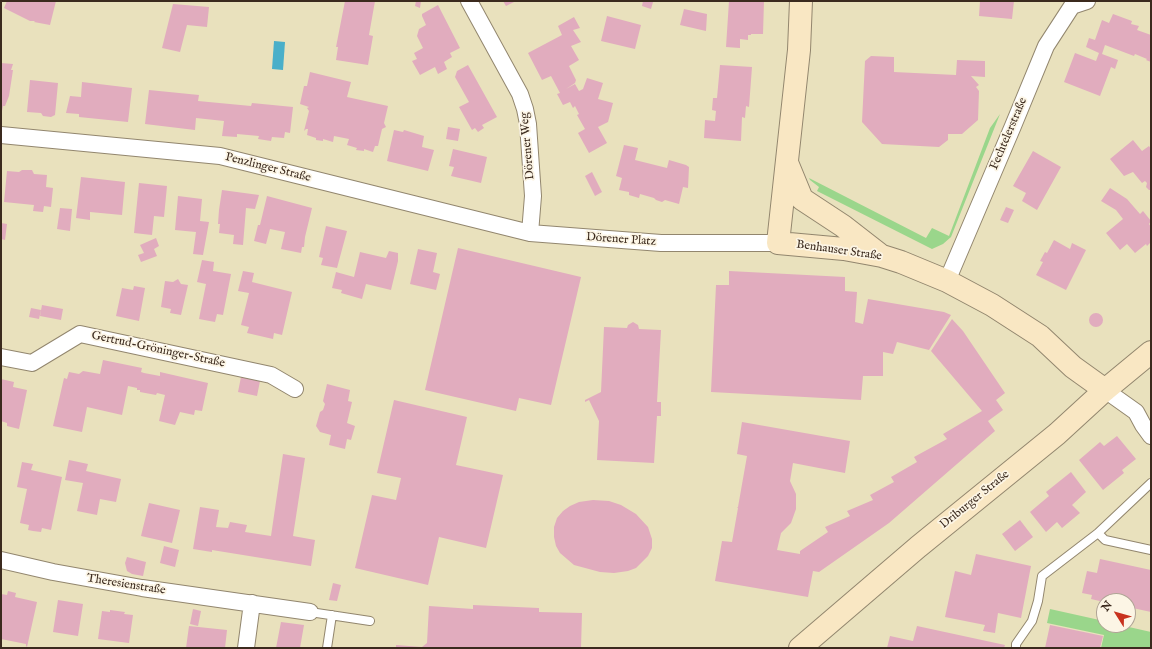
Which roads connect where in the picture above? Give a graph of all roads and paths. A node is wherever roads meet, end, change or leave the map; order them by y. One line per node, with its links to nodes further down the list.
1 (469, 1): 6 (street, Dörener Weg)
2 (801, 1): 5 (main road)
3 (1078, 3): 9 (street, Fechtelerstraße)
4 (1, 135): 6 (street, Penzlinger Straße)
5 (787, 162): 7 (main road); 8 (main road)
6 (530, 233): 7 (street, Dörener Platz)
7 (778, 243): 8 (main road, Benhauser Straße)
8 (882, 256): 9 (main road, Benhauser Straße)
9 (947, 281): 13 (main road, Benhauser Straße)
10 (1151, 352): 13 (main road, Driburger Straße)
11 (1, 357): 12 (street, Gertrud-Gröninger-Straße)
12 (295, 389)
13 (1105, 390): 14 (street); 25 (main road, Driburger Straße)
14 (1151, 436)
15 (1151, 483): 16 (lane)
16 (1098, 533): 17 (lane); 26 (lane)
17 (1151, 550)
18 (1, 560): 19 (street, Theresienstraße)
19 (252, 603): 20 (street, Theresienstraße); 23 (street)
20 (310, 612): 21 (lane)
21 (332, 615): 22 (lane); 24 (lane)
22 (370, 621)
23 (246, 648)
24 (327, 648)
25 (800, 648)
26 (1016, 648)

